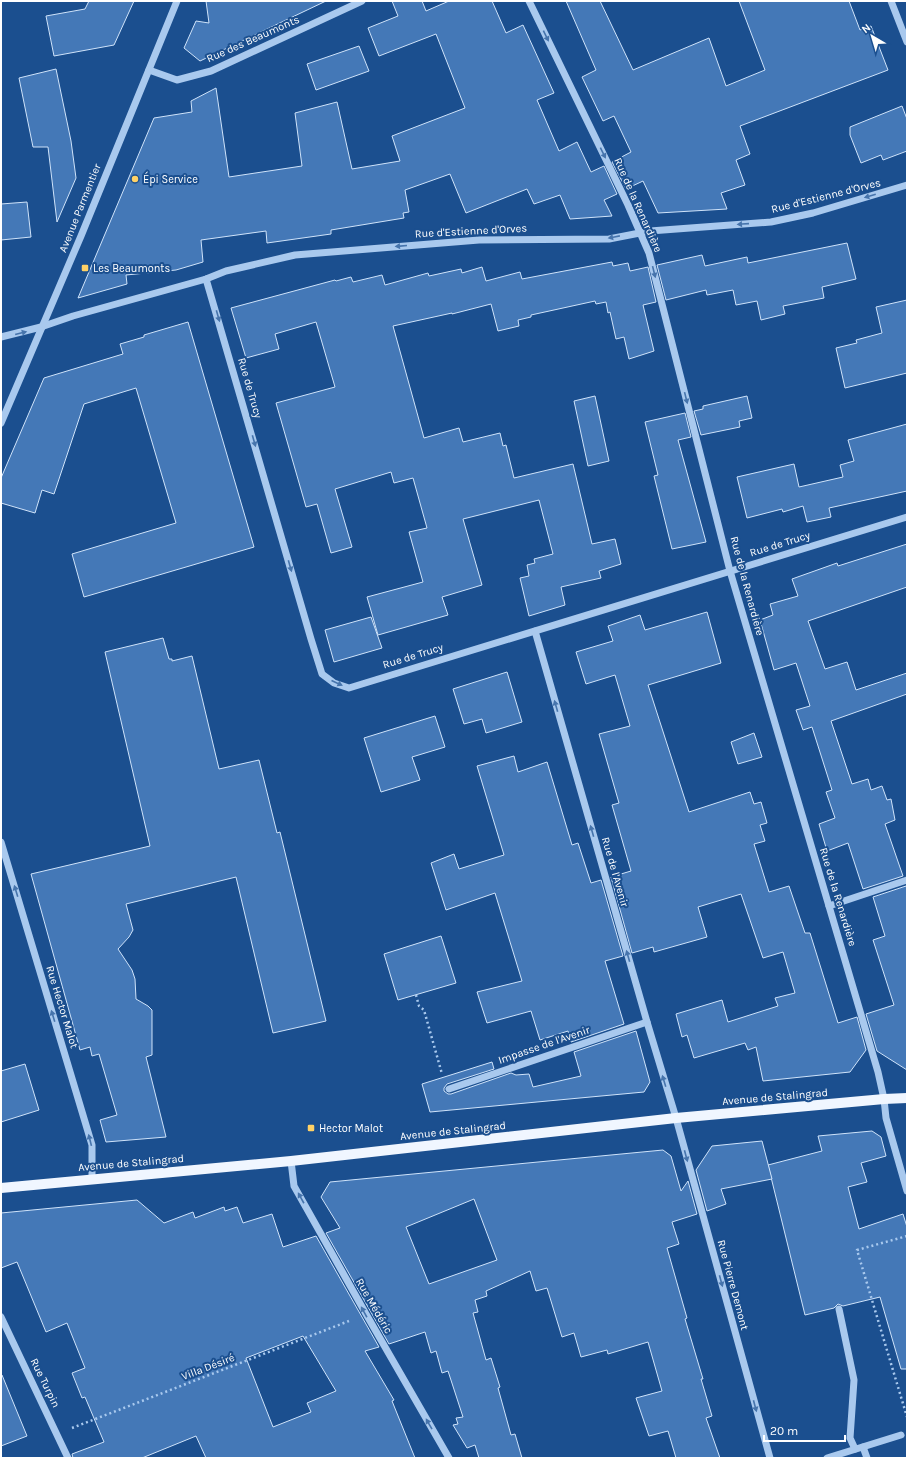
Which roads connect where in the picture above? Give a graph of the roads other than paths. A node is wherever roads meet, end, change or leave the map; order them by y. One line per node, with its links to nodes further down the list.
1 (177, 1): 6 (street, Avenue Parmentier)
2 (362, 1): 6 (street, Rue des Beaumonts)
3 (529, 1): 8 (street, Rue de la Renardière, one-way to 8)
4 (891, 1): 5 (street)
5 (907, 42)
6 (149, 70): 10 (street, Avenue Parmentier)
7 (907, 185): 8 (street, Rue d'Estienne d'Orves, one-way to 8)
8 (640, 232): 9 (street, Rue d'Estienne d'Orves, one-way to 9); 14 (street, Rue de la Renardière, one-way to 14)
9 (206, 279): 10 (street, Rue d'Estienne d'Orves); 15 (street, Rue de Trucy, one-way to 15)
10 (41, 328): 11 (street, Rue d'Estienne d'Orves, one-way to 10); 12 (street, Avenue Parmentier)
11 (1, 337)
12 (1, 423)
13 (907, 517): 14 (street, Rue de Trucy)
14 (730, 571): 15 (street, Rue de Trucy); 18 (street, Rue de la Renardière)
15 (535, 630): 19 (street, Rue de l'Avenir, one-way to 15)
16 (1, 842): 25 (street, Rue Hector Malot, one-way to 16)
17 (907, 880): 18 (street)
18 (829, 906): 22 (street, Rue de la Renardière)
19 (647, 1022): 20 (street, Impasse de l'Avenir); 23 (street, Rue de l'Avenir, one-way to 19)
20 (449, 1089)
21 (907, 1098): 22 (main road, Avenue de Stalingrad)
22 (884, 1099): 23 (main road, Avenue de Stalingrad); 27 (street, Rue de la Renardière)
23 (676, 1118): 24 (main road, Avenue de Stalingrad); 35 (street, Rue Pierre Demont, one-way to 35)
24 (291, 1161): 25 (main road, Avenue de Stalingrad); 34 (street, Rue Médéric, one-way to 24)
25 (92, 1179): 26 (main road, Avenue de Stalingrad)
26 (1, 1188)
27 (907, 1191)
28 (838, 1309): 32 (street)
29 (1, 1317): 33 (street, Rue Turpin)
30 (901, 1435): 31 (street)
31 (863, 1447): 32 (street); 37 (street)
32 (855, 1449): 36 (street)
33 (68, 1458)
34 (449, 1458)
35 (770, 1458)
36 (827, 1458)
37 (867, 1458)

